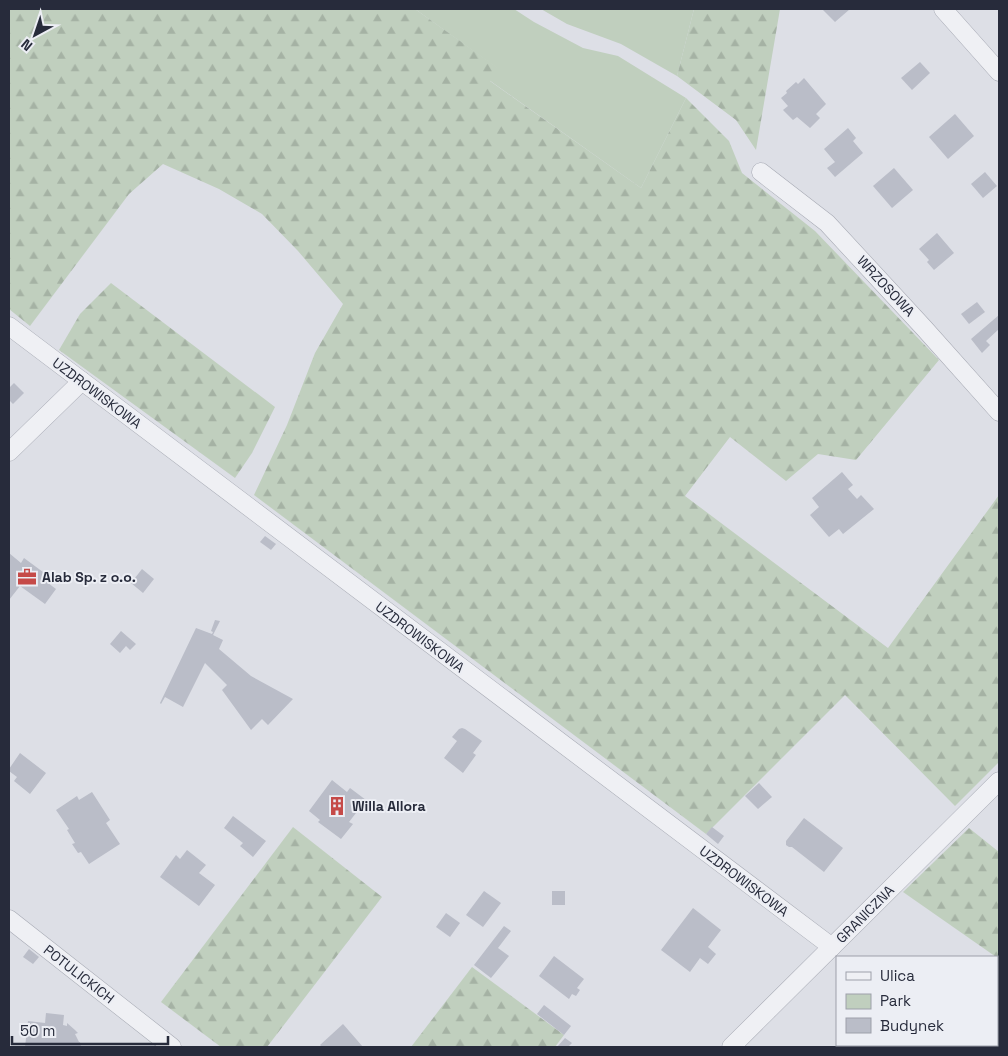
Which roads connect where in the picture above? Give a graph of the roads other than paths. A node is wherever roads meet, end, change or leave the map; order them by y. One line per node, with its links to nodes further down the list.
1 (943, 9): 2 (street)
2 (999, 72)
3 (761, 172): 6 (street, WRZOSOWA)
4 (9, 326): 5 (street, UZDROWISKOWA)
5 (82, 381): 7 (street); 10 (street, UZDROWISKOWA)
6 (999, 412)
7 (9, 452)
8 (999, 780): 10 (street, GRANICZNA)
9 (9, 919): 11 (street, POTULICKICH)
10 (832, 947): 12 (street, GRANICZNA)
11 (167, 1046)
12 (731, 1047)

